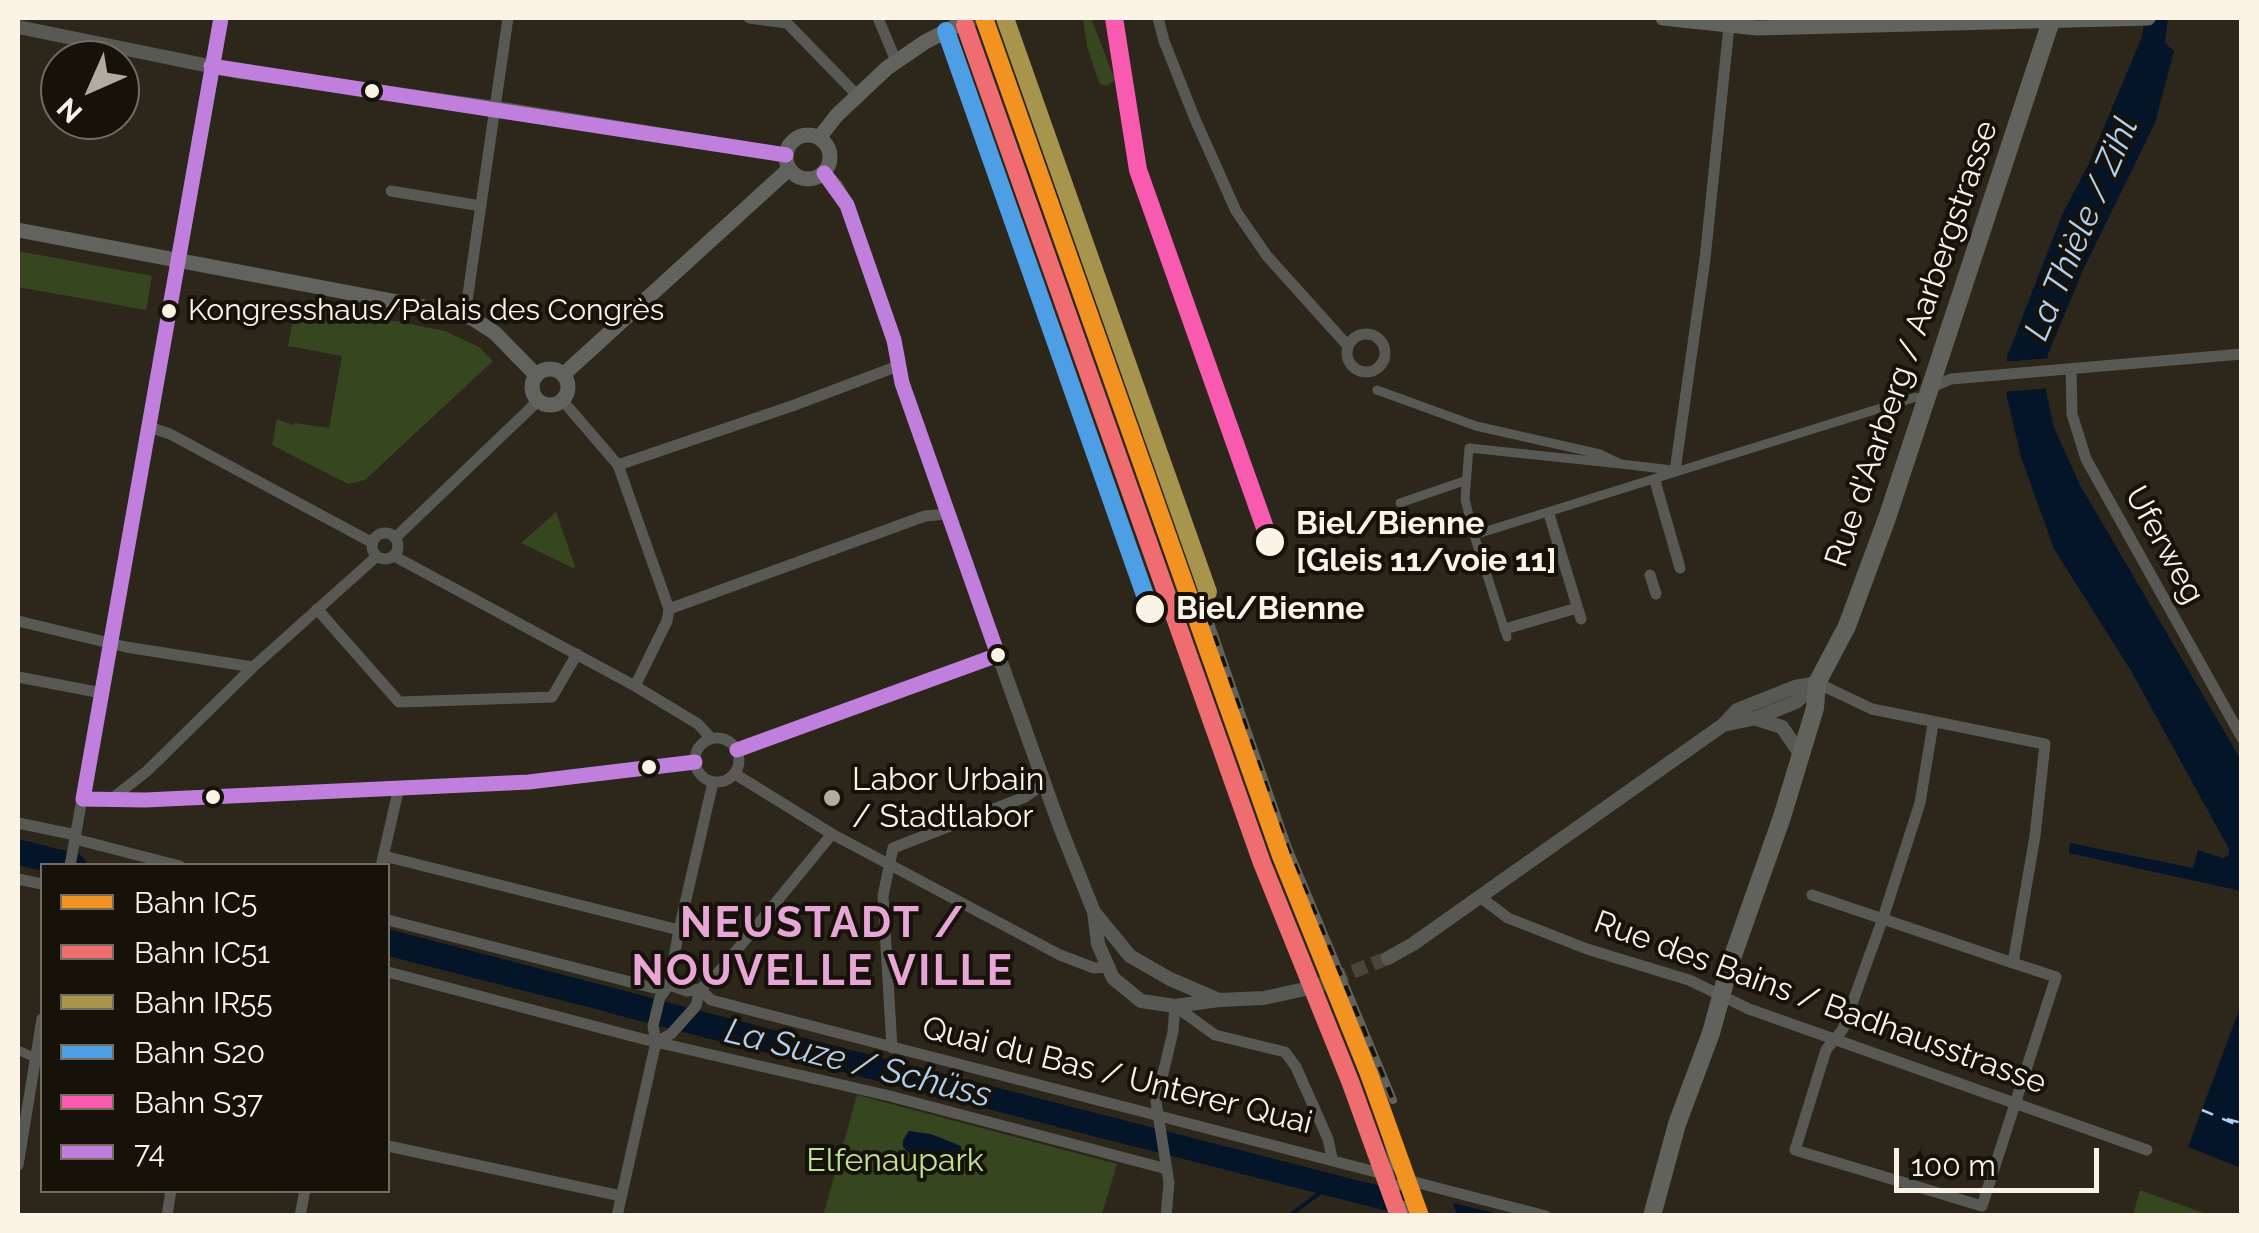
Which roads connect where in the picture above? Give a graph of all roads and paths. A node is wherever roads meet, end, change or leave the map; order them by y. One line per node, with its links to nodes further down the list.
1 (220, 18): 15 (main road)
2 (508, 18): 17 (street)
3 (748, 18): 16 (street)
4 (878, 18): 14 (street)
5 (1158, 18): 26 (street)
6 (1663, 18): 13 (main road)
7 (2052, 18): 8 (main road); 13 (main road); 32 (main road, Rue d'Aarberg / Aarbergstrasse)
8 (2110, 18): 9 (main road)
9 (2138, 18): 10 (main road)
10 (2148, 18)
11 (960, 24): 14 (main road)
12 (18, 26): 15 (street)
13 (1730, 26): 40 (street)
14 (896, 61): 16 (main road)
15 (211, 66): 17 (street); 24 (main road)
16 (857, 95): 18 (main road)
17 (495, 108): 19 (street); 22 (street)
18 (819, 138): 19 (main road); 20 (main road)
19 (787, 162): 20 (main road); 31 (main road)
20 (824, 173): 28 (street)
21 (391, 191): 22 (street)
22 (481, 206): 25 (street)
23 (18, 230): 24 (main road)
24 (178, 261): 25 (main road); 37 (street)
25 (464, 315): 30 (main road)
26 (1348, 346)
27 (2242, 354): 29 (street)
28 (898, 366): 39 (street); 44 (street)
29 (2066, 369): 32 (street); 70 (street, Uferweg)
30 (536, 374): 31 (main road); 35 (main road)
31 (564, 374): 36 (main road)
32 (1932, 387): 63 (main road, Rue d'Aarberg / Aarbergstrasse)
33 (1377, 390): 38 (street)
34 (1916, 397): 40 (street)
35 (538, 401): 36 (main road); 47 (street)
36 (563, 401): 39 (street)
37 (149, 427): 48 (street); 58 (street)
38 (1620, 464): 40 (street); 42 (street)
39 (618, 465): 55 (street)
40 (1674, 471): 41 (street)
41 (1655, 481): 45 (street); 51 (street)
42 (1464, 482): 43 (street); 46 (street)
43 (1400, 502)
44 (948, 514): 55 (street); 60 (street)
45 (1548, 514): 46 (street); 57 (street)
46 (1474, 535): 57 (street)
47 (396, 538): 48 (street); 49 (street)
48 (372, 542): 50 (street)
49 (394, 556): 50 (street); 59 (street)
50 (376, 557): 54 (street)
51 (1680, 568)
52 (1650, 576): 53 (street)
53 (1656, 594)
54 (317, 609): 59 (street); 61 (street)
55 (669, 609): 64 (street)
56 (18, 620): 58 (street)
57 (1506, 633)
58 (111, 642): 61 (street); 65 (street)
59 (577, 654): 64 (street)
60 (998, 654): 71 (street); 76 (street)
61 (254, 667): 79 (street)
62 (18, 676): 65 (street)
63 (1817, 683): 66 (street, Rue d'Aarberg / Aarbergstrasse); 67 (street); 68 (street, Rue d'Aarberg / Aarbergstrasse); 72 (main road)
64 (629, 687): 69 (street)
65 (102, 693): 78 (street)
66 (1756, 718): 68 (street, Rue d'Aarberg / Aarbergstrasse); 72 (street)
67 (1934, 724): 90 (street); 95 (street)
68 (1722, 725): 88 (street, Rue d'Aarberg / Aarbergstrasse)
69 (710, 738): 71 (street); 73 (street)
70 (2242, 738)
71 (738, 750): 74 (street)
72 (1800, 755): 102 (main road)
73 (695, 762): 75 (street); 77 (street)
74 (734, 774): 75 (street); 81 (street)
75 (713, 782): 92 (street)
76 (1044, 784): 86 (street); 89 (street)
77 (399, 787): 79 (street); 83 (street)
78 (83, 798): 79 (street); 82 (street)
79 (109, 801)
80 (19, 823): 82 (street)
81 (832, 834): 86 (street); 101 (street)
82 (75, 841): 84 (street); 85 (street)
83 (382, 861): 92 (street)
84 (71, 863)
85 (167, 863)
86 (887, 864): 96 (street); 108 (street)
87 (1812, 895): 90 (street)
88 (1480, 897): 94 (street, Rue d'Aarberg / Aarbergstrasse); 102 (street, Rue des Bains / Badhausstrasse)
89 (1094, 912): 93 (street); 96 (street)
90 (1883, 918): 95 (street); 106 (street)
91 (390, 921): 99 (street, Quai du Bas / Unterer Quai)
92 (679, 930): 99 (street)
93 (1130, 956): 96 (street); 98 (street)
94 (1388, 958)
95 (2013, 963): 111 (street)
96 (1108, 967): 104 (street)
97 (390, 973): 107 (street)
98 (1170, 979): 103 (street); 104 (street)
99 (670, 985): 101 (street, Quai du Bas / Unterer Quai); 107 (street)
100 (1314, 987): 103 (street)
101 (700, 990): 107 (street); 108 (street, Quai du Bas / Unterer Quai)
102 (1722, 996): 106 (street, Rue des Bains / Badhausstrasse); 123 (main road)
103 (1219, 1000): 104 (street)
104 (1175, 1006): 112 (street); 116 (street)
105 (40, 1037): 110 (street)
106 (1836, 1038): 111 (street, Rue des Bains / Badhausstrasse); 111 (street)
107 (656, 1042): 118 (street); 119 (street)
108 (892, 1048): 112 (street, Quai du Bas / Unterer Quai)
109 (18, 1050): 110 (street)
110 (37, 1065): 113 (street)
111 (2014, 1102): 115 (street, Rue des Bains / Badhausstrasse)
112 (1160, 1121): 116 (street, Quai du Bas / Unterer Quai); 118 (street)
113 (20, 1141): 117 (street)
114 (390, 1146): 119 (street)
115 (2147, 1150)
116 (1332, 1158): 122 (street, Quai du Bas / Unterer Quai)
117 (18, 1165)
118 (1167, 1166): 121 (street)
119 (621, 1196): 120 (street)
120 (616, 1216)
121 (1166, 1216)
122 (1546, 1216)
123 (1652, 1216)

